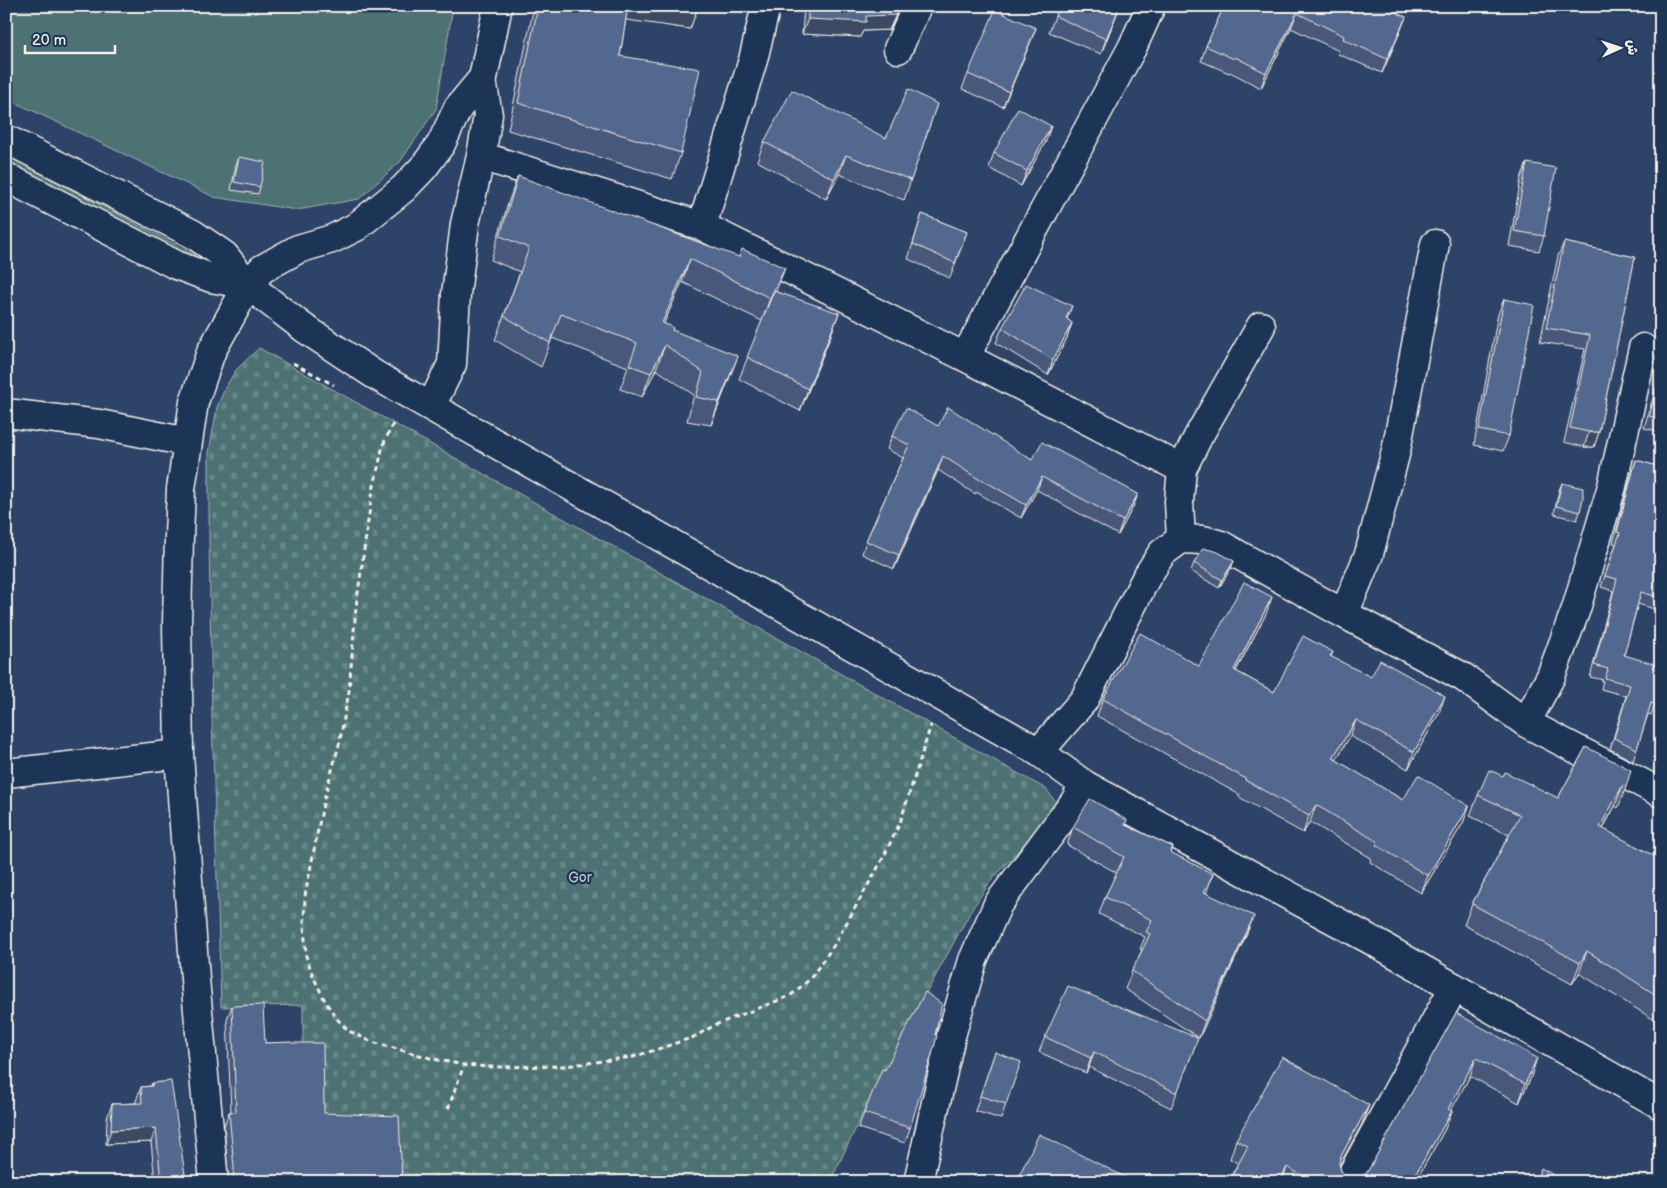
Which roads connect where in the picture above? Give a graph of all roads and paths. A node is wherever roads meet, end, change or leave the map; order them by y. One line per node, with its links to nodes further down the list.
1 (498, 6): 6 (street)
2 (766, 6): 10 (street)
3 (917, 6): 5 (street)
4 (1151, 6): 15 (street)
5 (898, 49)
6 (482, 80): 8 (street); 12 (street)
7 (6, 139): 12 (street)
8 (481, 156): 10 (street); 16 (street)
9 (6, 177): 12 (street)
10 (702, 226): 15 (street)
11 (1436, 244): 22 (street)
12 (248, 285): 16 (street); 19 (street)
13 (1261, 326): 20 (street)
14 (1643, 348): 23 (street)
15 (965, 357): 20 (street)
16 (431, 406): 25 (street)
17 (6, 413): 19 (street)
18 (393, 424): 31 (path)
19 (187, 442): 26 (street)
20 (1182, 469): 21 (street)
21 (1181, 539): 22 (street); 25 (street)
22 (1344, 614): 23 (street)
23 (1526, 723): 29 (street)
24 (931, 725): 31 (path)
25 (1039, 752): 28 (street)
26 (179, 754): 27 (street); 34 (street)
27 (6, 773)
28 (1085, 785): 30 (street); 35 (street)
29 (1661, 794)
30 (1454, 987): 32 (street); 36 (street)
31 (464, 1065): 33 (path)
32 (1661, 1105)
33 (448, 1109)
34 (214, 1182)
35 (918, 1182)
36 (1348, 1182)

